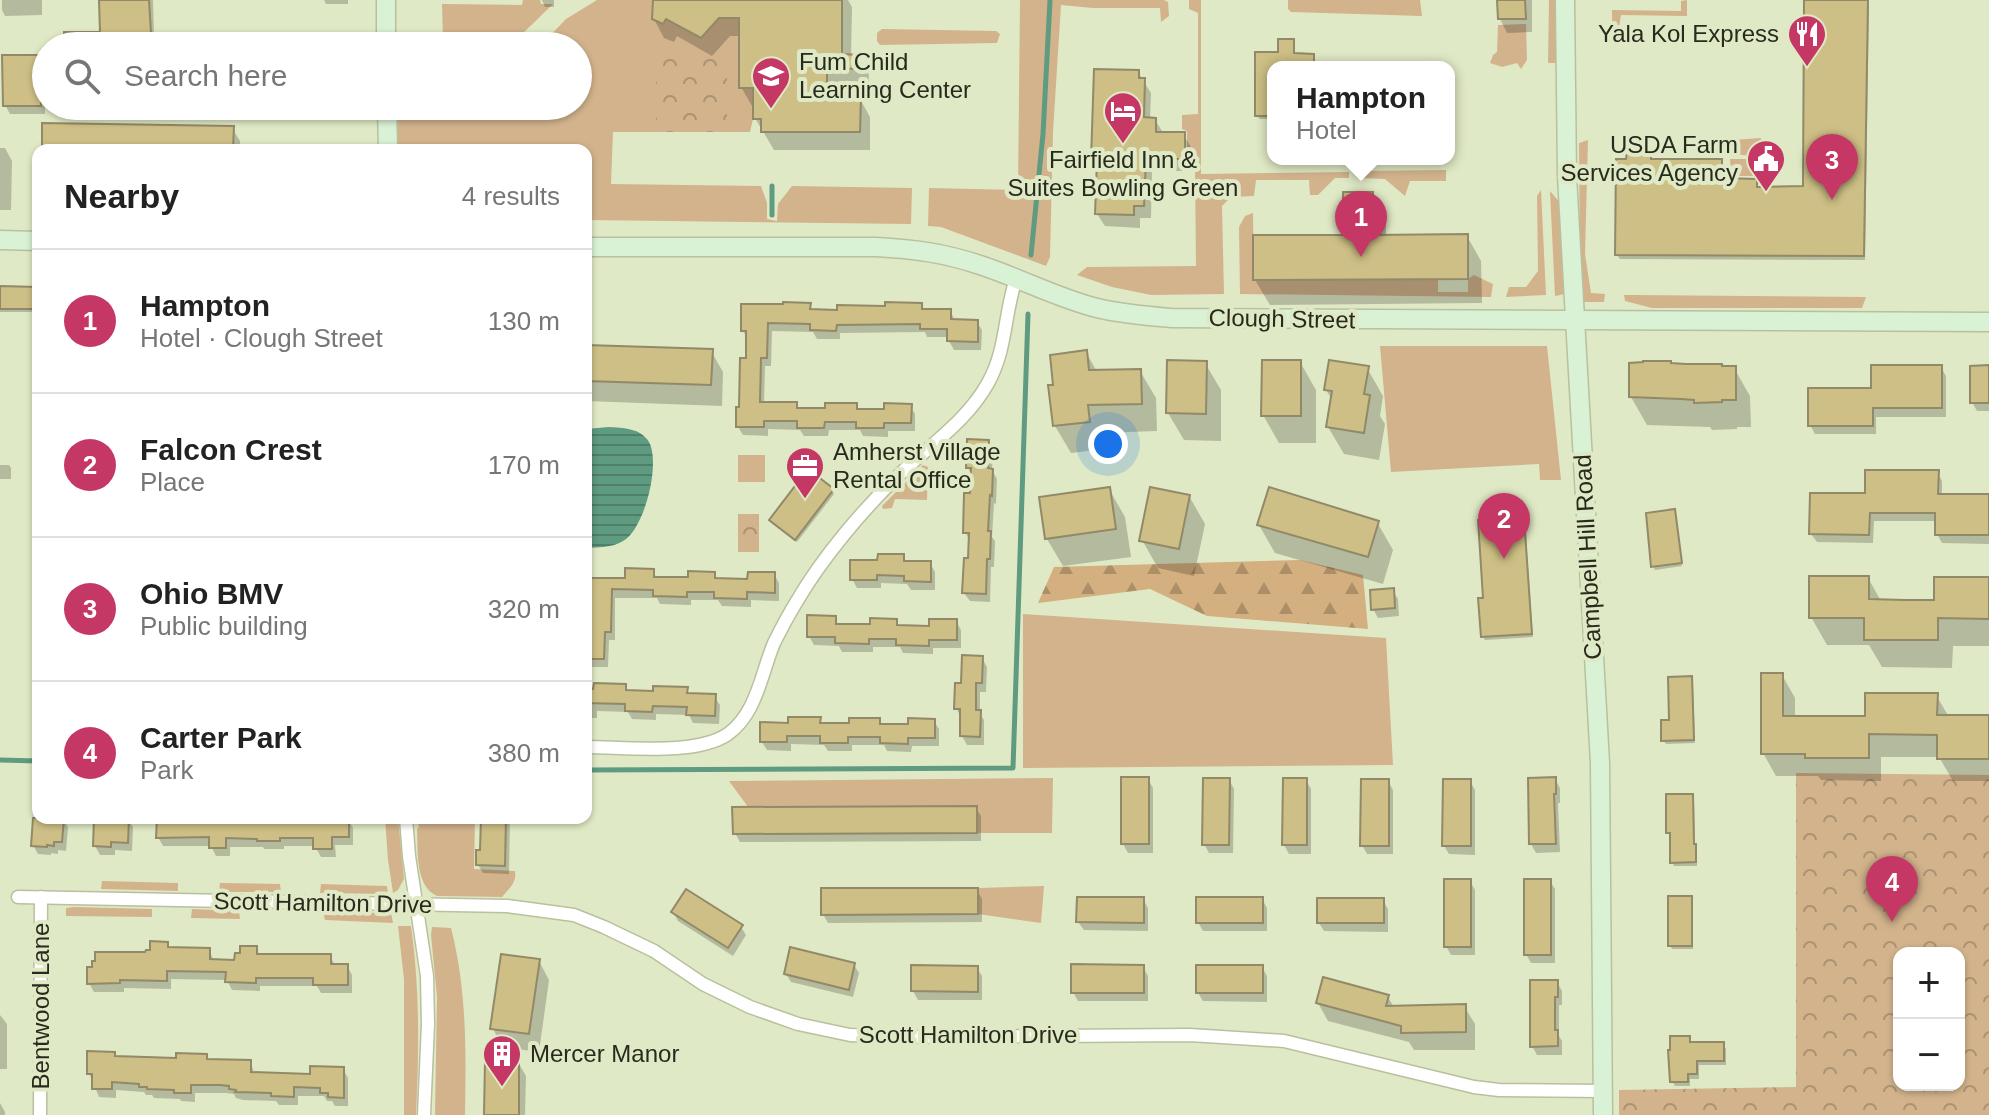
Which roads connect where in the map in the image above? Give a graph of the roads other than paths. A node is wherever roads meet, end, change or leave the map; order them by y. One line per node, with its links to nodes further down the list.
1 (386, 0): 3 (street)
2 (1565, 0): 10 (street, Campbell Hill Road)
3 (386, 32)
4 (387, 120): 5 (street)
5 (388, 144)
6 (0, 240): 7 (street)
7 (32, 241)
8 (592, 247): 9 (street, Clough Street)
9 (1016, 279): 10 (street, Clough Street); 12 (street)
10 (1574, 321): 11 (street, Clough Street); 17 (street, Campbell Hill Road)
11 (1989, 322)
12 (592, 747)
13 (406, 824): 16 (street)
14 (18, 897): 15 (street, Scott Hamilton Drive)
15 (41, 897): 16 (street, Scott Hamilton Drive); 18 (street, Bentwood Lane)
16 (416, 904): 17 (street, Scott Hamilton Drive); 19 (street)
17 (1603, 1091): 20 (street, Campbell Hill Road)
18 (40, 1115)
19 (424, 1115)
20 (1603, 1115)

